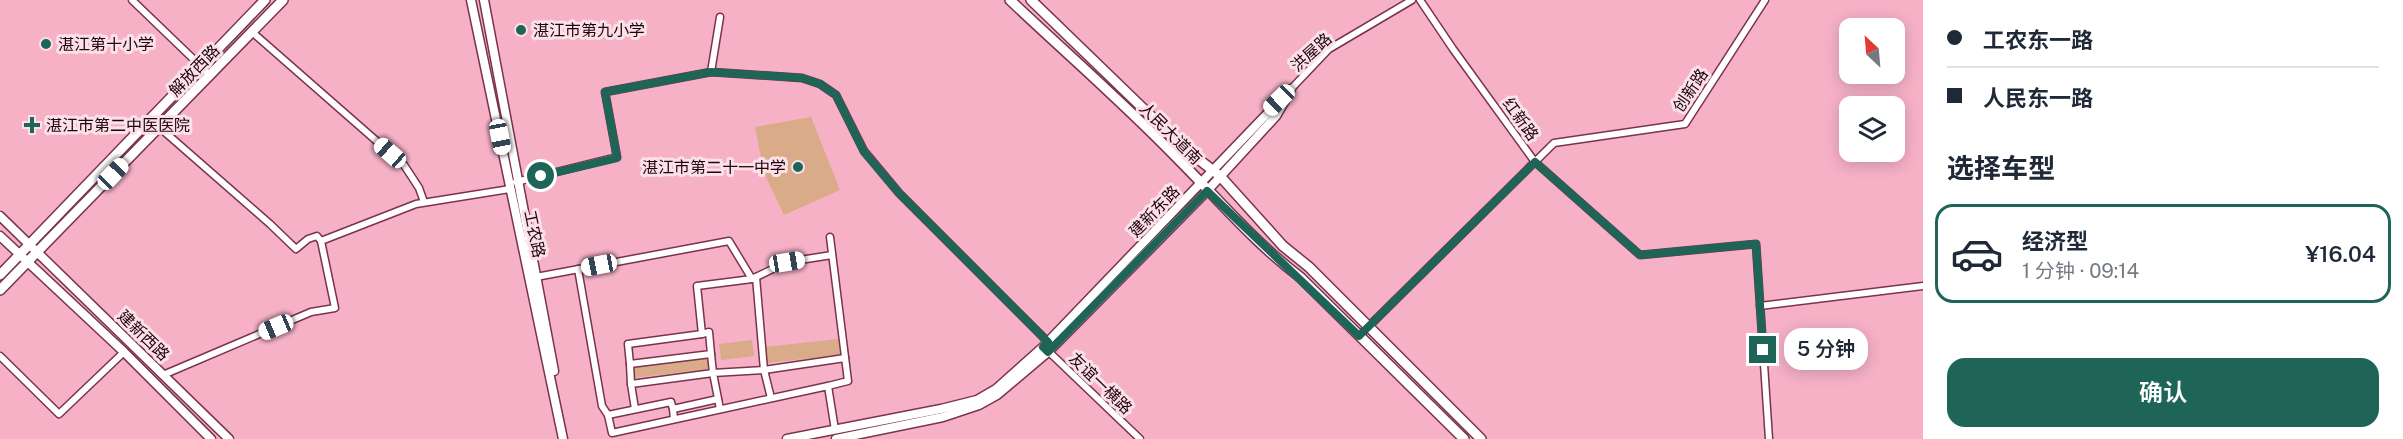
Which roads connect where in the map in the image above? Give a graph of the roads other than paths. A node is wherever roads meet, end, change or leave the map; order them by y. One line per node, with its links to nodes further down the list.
1 (132, 0): 13 (street)
2 (265, 0): 13 (main road, 解放西路)
3 (283, 0): 12 (main road, 解放西路)
4 (471, 0): 20 (street, 工农路)
5 (484, 0): 20 (street, 工农路)
6 (1010, 0): 21 (main road, 人民大道南)
7 (1031, 0): 19 (main road, 人民大道南)
8 (1412, 0): 16 (street, 洪屋路)
9 (1420, 0): 18 (street, 红新路)
10 (1765, 0): 18 (street, 创新路)
11 (720, 17): 14 (street)
12 (252, 32): 15 (main road, 解放西路); 22 (street)
13 (201, 66): 15 (street); 27 (main road, 解放西路)
14 (711, 72): 20 (street, 友谊一横路); 42 (street, 友谊一横路)
15 (210, 75): 17 (main road, 解放西路)
16 (1291, 89): 19 (street, 建新东路)
17 (159, 127): 26 (street); 28 (main road, 解放西路)
18 (1535, 162): 38 (street, 红新路); 39 (street, 创新路)
19 (1216, 173): 21 (street, 建新东路); 39 (main road, 人民大道南)
20 (513, 184): 22 (street); 34 (street, 工农路); 64 (street, 工农路)
21 (1204, 187): 41 (main road, 人民大道南); 42 (street, 建新东路)
22 (424, 202): 26 (street)
23 (0, 216): 27 (street, 建新西路)
24 (0, 237): 29 (street, 建新西路)
25 (830, 237): 30 (street)
26 (321, 241): 50 (street)
27 (29, 244): 28 (street, 建新西路); 29 (main road, 解放西路)
28 (37, 252): 31 (main road, 解放西路); 50 (street, 建新西路)
29 (20, 255): 31 (street, 建新西路); 33 (main road, 解放西路)
30 (832, 255): 35 (street); 46 (street)
31 (27, 262): 37 (main road, 解放西路); 43 (street, 建新西路)
32 (578, 269): 34 (street); 35 (street); 58 (street)
33 (0, 275)
34 (536, 277): 64 (street, 工农路)
35 (754, 278): 40 (street); 48 (street)
36 (1923, 286): 38 (street)
37 (0, 290)
38 (1760, 306): 69 (street)
39 (1367, 326): 41 (street, 创新路); 68 (main road, 人民大道南)
40 (702, 333): 44 (street); 47 (street)
41 (1359, 336): 67 (main road, 人民大道南)
42 (1046, 347): 60 (street, 建新东路); 61 (street, 建新东路); 66 (street, 友谊一横路)
43 (124, 352): 45 (street); 62 (street, 建新西路)
44 (711, 354): 47 (street); 49 (street)
45 (0, 356)
46 (845, 358): 48 (street); 52 (street)
47 (630, 364): 51 (street)
48 (764, 369): 49 (street); 53 (street)
49 (714, 373): 51 (street); 54 (street)
50 (163, 375): 63 (street, 建新西路)
51 (631, 384): 55 (street)
52 (828, 386): 53 (street); 60 (street)
53 (771, 398): 57 (street)
54 (718, 399): 56 (street); 57 (street)
55 (635, 409): 56 (street); 58 (street)
56 (673, 409): 59 (street)
57 (720, 409): 59 (street)
58 (608, 415): 59 (street)
59 (674, 419)
60 (835, 434): 61 (street, 建新东路); 65 (street, 建新东路)
61 (858, 437)
62 (211, 439)
63 (229, 439)
64 (565, 439)
65 (787, 439)
66 (1140, 439)
67 (1464, 439)
68 (1481, 439)
69 (1769, 439)

